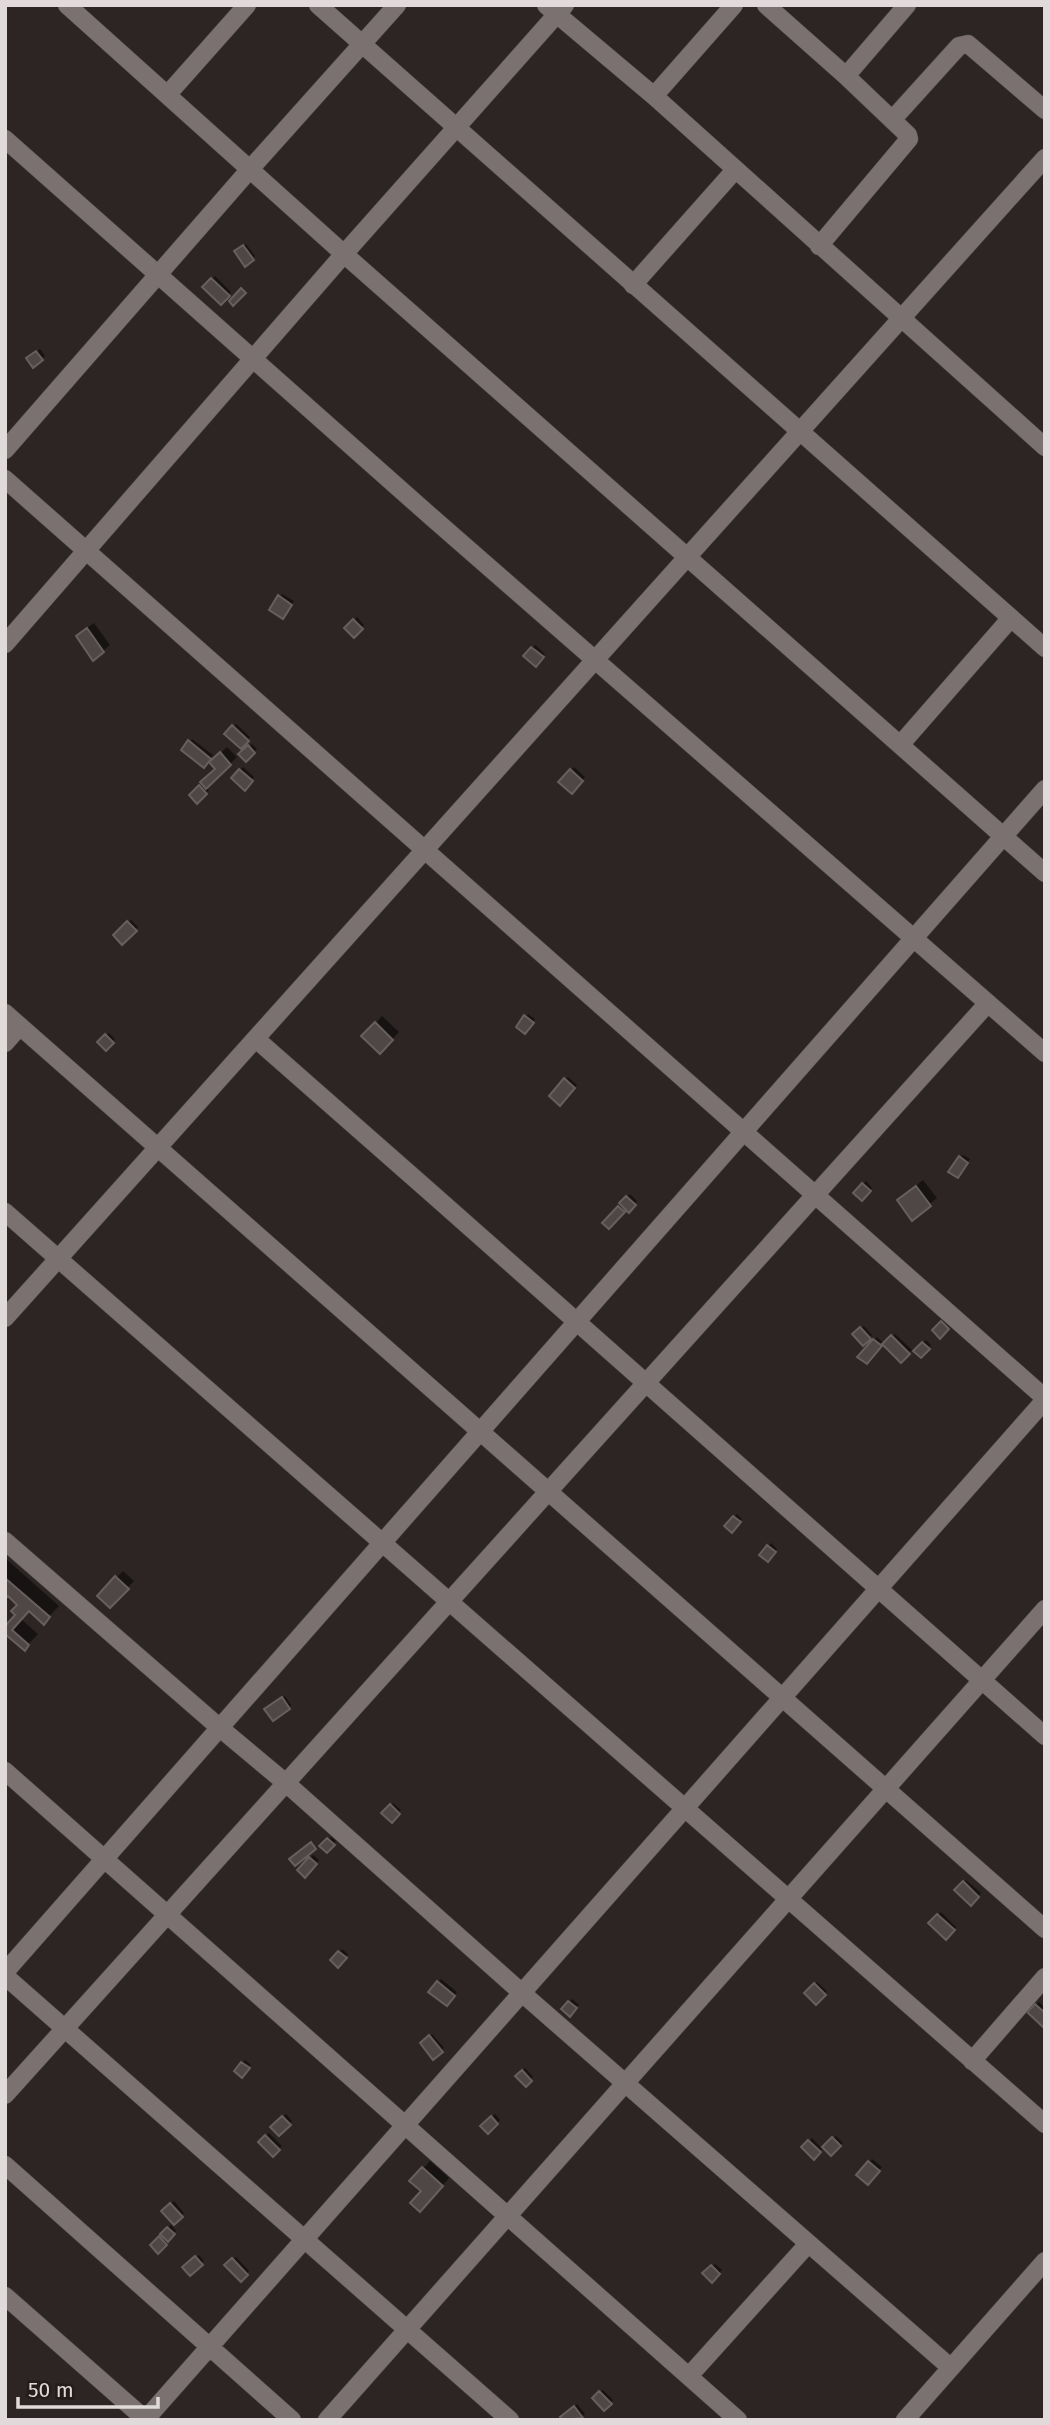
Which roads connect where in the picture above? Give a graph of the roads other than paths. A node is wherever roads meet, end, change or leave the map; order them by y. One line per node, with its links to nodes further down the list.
1 (67, 5): 11 (street)
2 (247, 5): 11 (street)
3 (318, 5): 9 (street)
4 (397, 5): 9 (street)
5 (734, 5): 12 (street)
6 (766, 5): 10 (street)
7 (907, 5): 10 (street)
8 (556, 8): 12 (street); 15 (street)
9 (362, 44): 15 (street); 18 (street)
10 (846, 76): 14 (street)
11 (169, 94): 18 (street)
12 (654, 96): 19 (street)
13 (1045, 110): 14 (street)
14 (892, 120): 20 (street)
15 (457, 128): 21 (street); 23 (street)
16 (5, 139): 22 (street)
17 (1045, 158): 24 (street)
18 (251, 168): 21 (street); 22 (street)
19 (734, 170): 20 (street); 23 (street)
20 (819, 246): 24 (street)
21 (344, 254): 25 (street); 31 (street)
22 (159, 274): 25 (street); 28 (street)
23 (634, 285): 26 (street)
24 (900, 318): 26 (street); 27 (street)
25 (254, 358): 30 (street); 35 (street)
26 (800, 431): 31 (street); 32 (street)
27 (1045, 447)
28 (5, 450)
29 (5, 479): 30 (street)
30 (88, 551): 33 (street); 39 (street)
31 (688, 557): 35 (street); 36 (street)
32 (1011, 618): 34 (street); 36 (street)
33 (5, 645)
34 (1045, 648)
35 (596, 659): 39 (street); 41 (street)
36 (900, 745): 38 (street)
37 (1045, 789): 38 (street)
38 (1003, 836): 40 (street); 41 (street)
39 (425, 850): 45 (street); 48 (street)
40 (1045, 873)
41 (914, 938): 42 (street); 48 (street)
42 (988, 1003): 47 (street); 50 (street)
43 (5, 1013): 44 (street)
44 (20, 1026): 46 (street); 49 (street)
45 (256, 1039): 49 (street); 54 (street)
46 (5, 1043)
47 (1045, 1053)
48 (744, 1131): 50 (street); 54 (street)
49 (158, 1148): 52 (street); 57 (street)
50 (815, 1194): 55 (street); 56 (street)
51 (5, 1212): 52 (street)
52 (58, 1259): 53 (street); 60 (street)
53 (5, 1318)
54 (577, 1321): 55 (street); 57 (street)
55 (648, 1382): 58 (street); 61 (street)
56 (1045, 1399): 61 (street)
57 (480, 1432): 58 (street); 60 (street)
58 (549, 1492): 62 (street); 65 (street)
59 (5, 1541): 66 (street)
60 (382, 1543): 62 (street); 66 (street)
61 (878, 1590): 64 (street); 65 (street)
62 (449, 1602): 69 (street); 71 (street)
63 (1045, 1609): 64 (street)
64 (982, 1681): 67 (street); 70 (street)
65 (782, 1698): 70 (street); 71 (street)
66 (220, 1728): 69 (street); 72 (street)
67 (1045, 1736)
68 (5, 1771): 72 (street)
69 (287, 1784): 74 (street); 78 (street)
70 (886, 1789): 73 (street); 75 (street)
71 (684, 1808): 73 (street); 78 (street)
72 (105, 1859): 74 (street); 76 (street)
73 (788, 1899): 80 (street); 81 (street)
74 (169, 1916): 79 (street); 84 (street)
75 (1045, 1929)
76 (5, 1974): 79 (street)
77 (1045, 1978): 80 (street)
78 (522, 1993): 81 (street); 84 (street)
79 (66, 2029): 82 (street); 87 (street)
80 (972, 2061): 83 (street)
81 (625, 2083): 86 (street); 88 (street)
82 (5, 2095)
83 (1045, 2124)
84 (405, 2125): 86 (street); 87 (street)
85 (5, 2165): 92 (street)
86 (508, 2216): 91 (street); 94 (street)
87 (304, 2239): 91 (street); 92 (street)
88 (808, 2244): 93 (street); 94 (street)
89 (1045, 2260): 93 (street)
90 (5, 2296): 95 (street)
91 (407, 2330): 97 (street); 98 (street)
92 (210, 2347): 95 (street); 96 (street)
93 (950, 2367): 100 (street)
94 (689, 2376): 99 (street)
95 (145, 2420)
96 (292, 2420)
97 (327, 2420)
98 (509, 2420)
99 (738, 2420)
100 (905, 2420)

